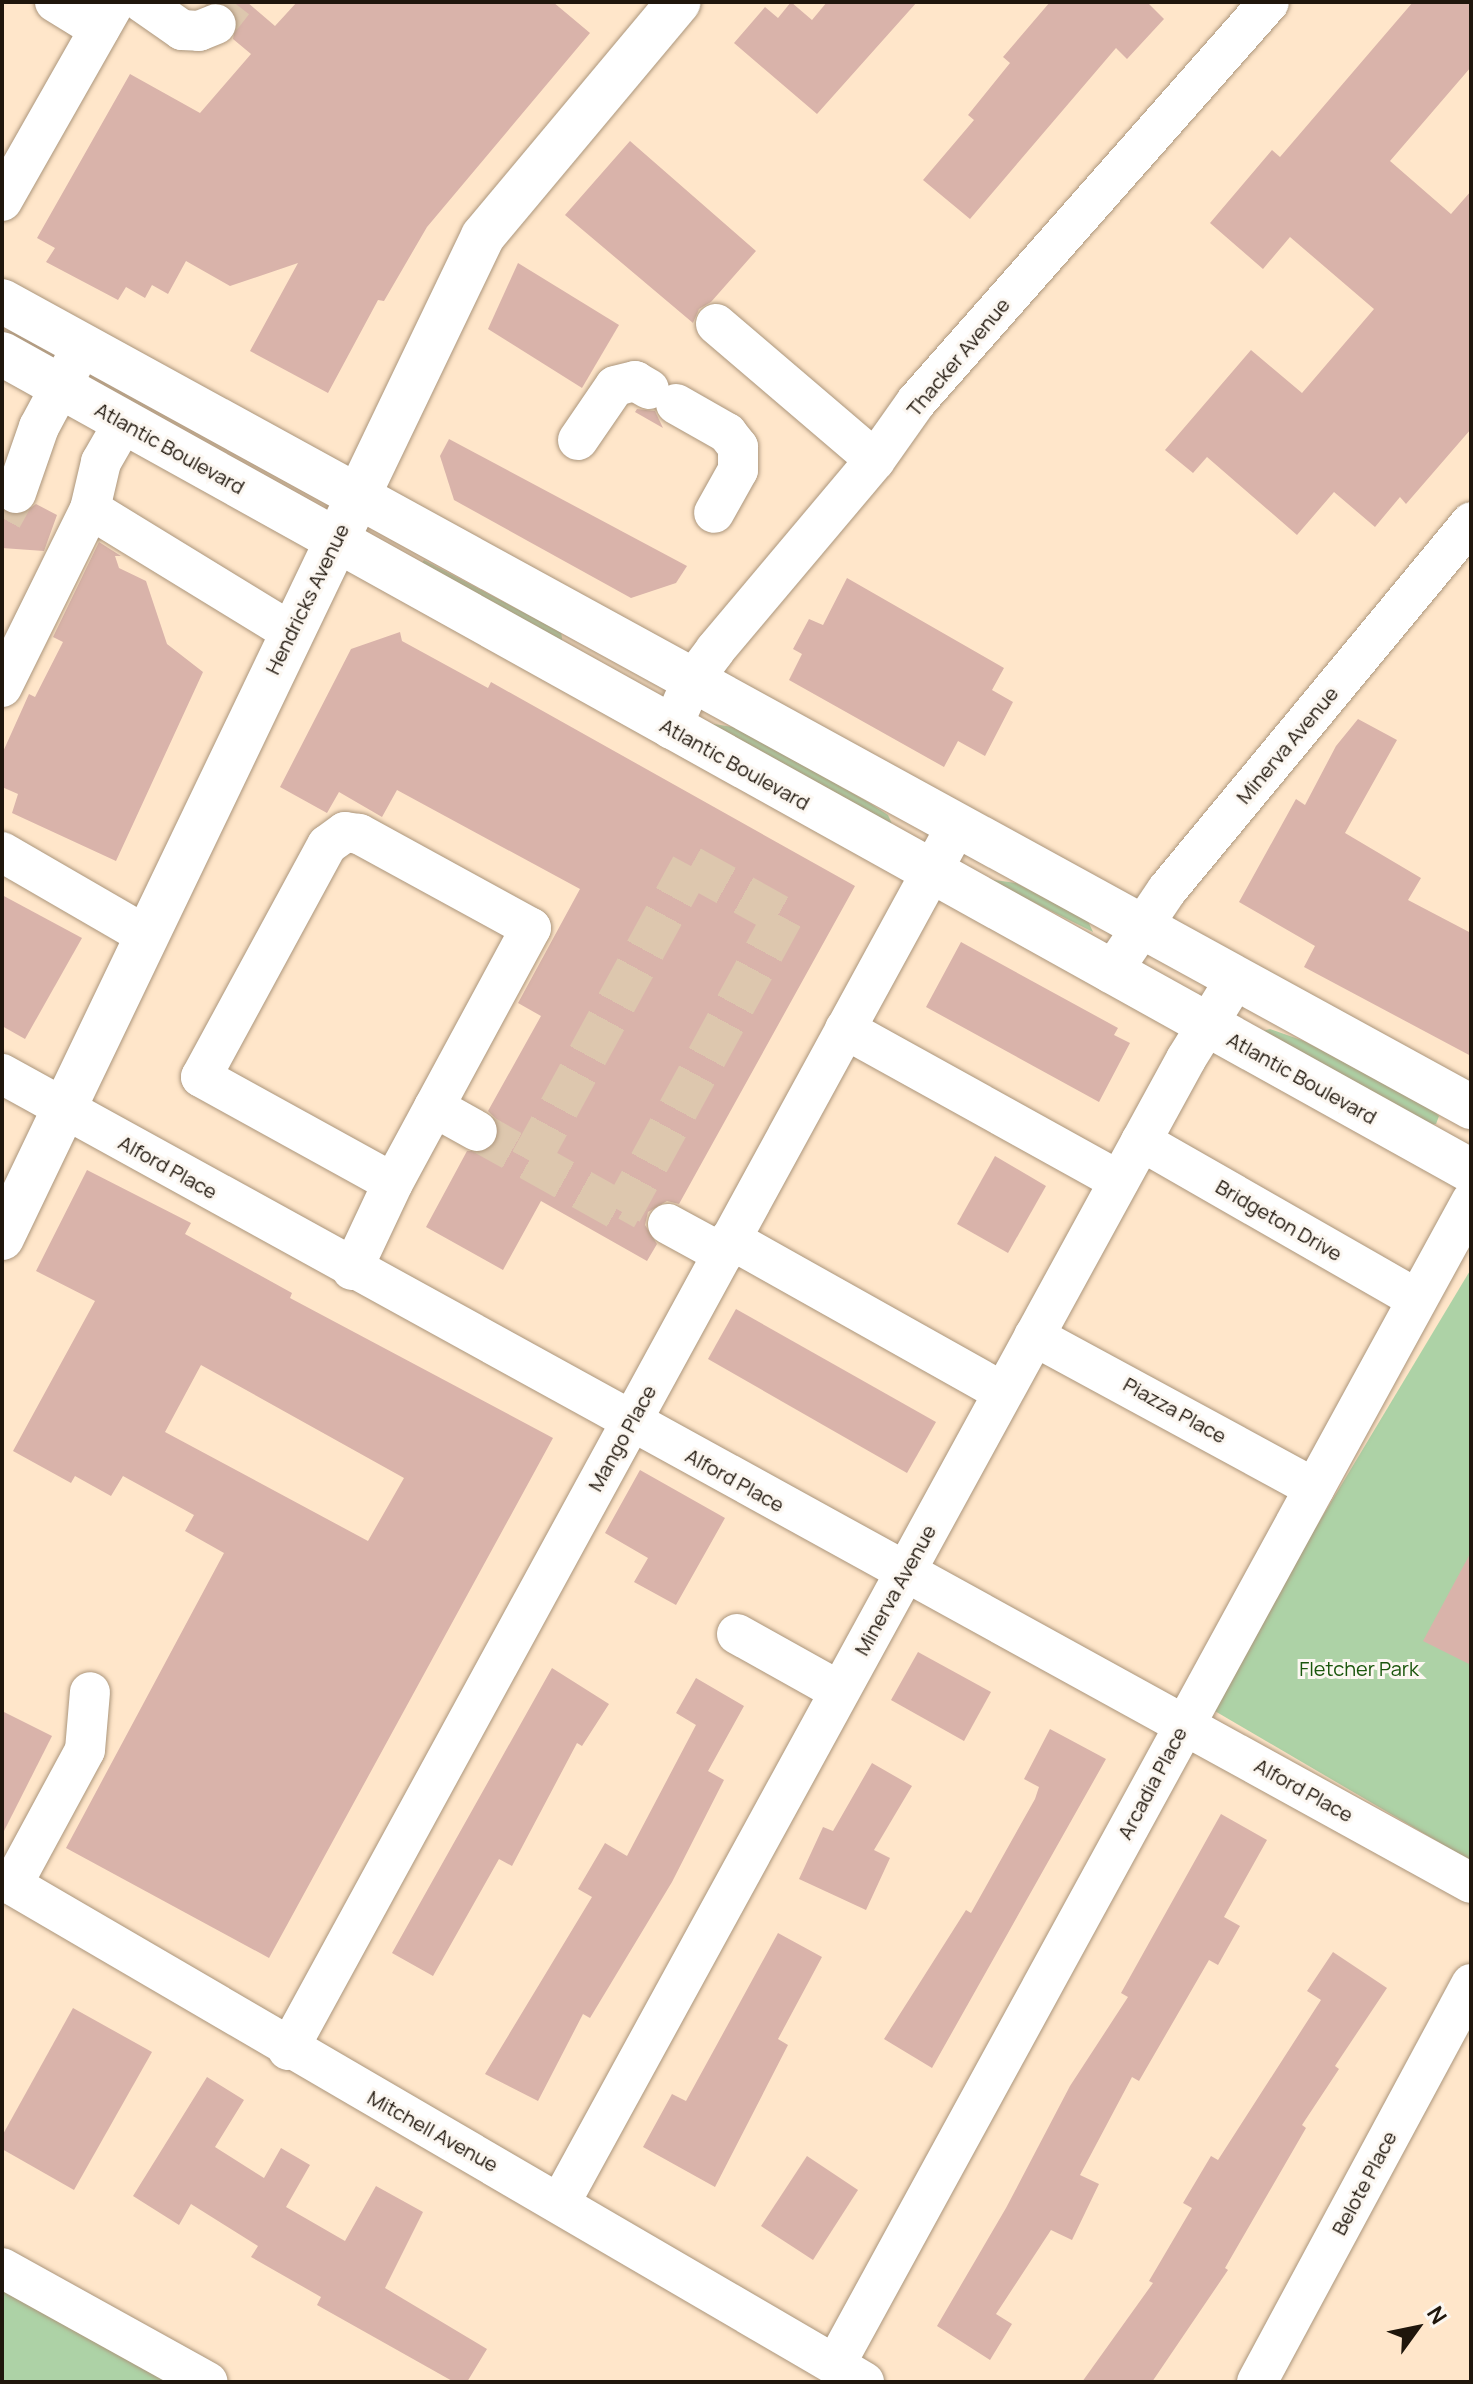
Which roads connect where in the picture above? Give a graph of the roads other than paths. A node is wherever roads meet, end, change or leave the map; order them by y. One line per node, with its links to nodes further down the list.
1 (55, 2): 5 (street)
2 (142, 2): 6 (street)
3 (1269, 2): 15 (street, Thacker Avenue)
4 (666, 7): 17 (main road, Hendricks Avenue)
5 (107, 15): 7 (street)
6 (216, 24)
7 (2, 201)
8 (2, 301): 10 (main road)
9 (716, 324): 15 (street)
10 (83, 345): 12 (street); 17 (main road)
11 (2, 354): 12 (main road, Atlantic Boulevard)
12 (59, 387): 13 (main road, Atlantic Boulevard); 16 (street)
13 (124, 422): 18 (street); 21 (main road, Atlantic Boulevard)
14 (578, 440): 19 (street)
15 (875, 460): 23 (street, Thacker Avenue)
16 (16, 493)
17 (357, 495): 21 (main road, Hendricks Avenue); 23 (main road)
18 (90, 509): 22 (street); 24 (street)
19 (714, 513)
20 (1467, 536): 29 (street, Minerva Avenue)
21 (334, 541): 22 (main road, Hendricks Avenue); 25 (main road, Atlantic Boulevard)
22 (291, 632): 30 (main road, Hendricks Avenue)
23 (692, 681): 25 (street, Thacker Avenue); 26 (main road)
24 (2, 687)
25 (671, 729): 28 (main road, Atlantic Boulevard)
26 (956, 827): 28 (street, Mango Place); 29 (main road)
27 (2, 852): 30 (street)
28 (930, 873): 31 (main road, Atlantic Boulevard); 34 (street, Mango Place)
29 (1139, 928): 31 (street, Minerva Avenue); 32 (main road)
30 (147, 936): 38 (main road, Hendricks Avenue)
31 (1111, 973): 33 (main road, Atlantic Boulevard)
32 (1235, 980): 33 (street, Minerva Avenue); 37 (main road)
33 (1206, 1026): 40 (street, Minerva Avenue); 41 (main road, Atlantic Boulevard)
34 (845, 1029): 42 (street); 47 (street, Mango Place)
35 (2, 1074): 38 (street, Alford Place)
36 (434, 1107): 39 (street); 43 (street); 43 (street)
37 (1471, 1107)
38 (66, 1109): 46 (main road, Hendricks Avenue); 48 (street, Alford Place)
39 (477, 1131)
40 (1141, 1141): 42 (street, Minerva Avenue); 49 (street, Bridgeton Drive)
41 (1471, 1171)
42 (1119, 1181): 50 (street, Minerva Avenue)
43 (393, 1183): 48 (street)
44 (1471, 1202): 49 (street, Arcadia Place)
45 (668, 1224): 47 (street)
46 (2, 1238)
47 (726, 1246): 51 (street); 52 (street, Mango Place)
48 (352, 1270): 52 (street, Alford Place)
49 (1417, 1299): 53 (street, Arcadia Place)
50 (1034, 1336): 51 (street, Minerva Avenue); 53 (street, Piazza Place)
51 (1003, 1392): 54 (street, Minerva Avenue)
52 (630, 1423): 54 (street, Alford Place); 62 (street, Mango Place)
53 (1314, 1488): 58 (street, Arcadia Place)
54 (904, 1573): 56 (street, Minerva Avenue); 58 (street, Alford Place)
55 (737, 1634): 56 (street)
56 (839, 1691): 63 (street, Minerva Avenue)
57 (90, 1692): 59 (street)
58 (1184, 1724): 60 (street, Alford Place); 65 (street, Arcadia Place)
59 (7, 1882): 62 (street, Mitchell Avenue)
60 (1471, 1883)
61 (1471, 1984): 67 (street, Belote Place)
62 (288, 2050): 63 (street, Mitchell Avenue)
63 (560, 2203): 65 (street, Mitchell Avenue)
64 (2, 2268): 66 (street)
65 (849, 2374)
66 (208, 2382)
67 (1257, 2382)

